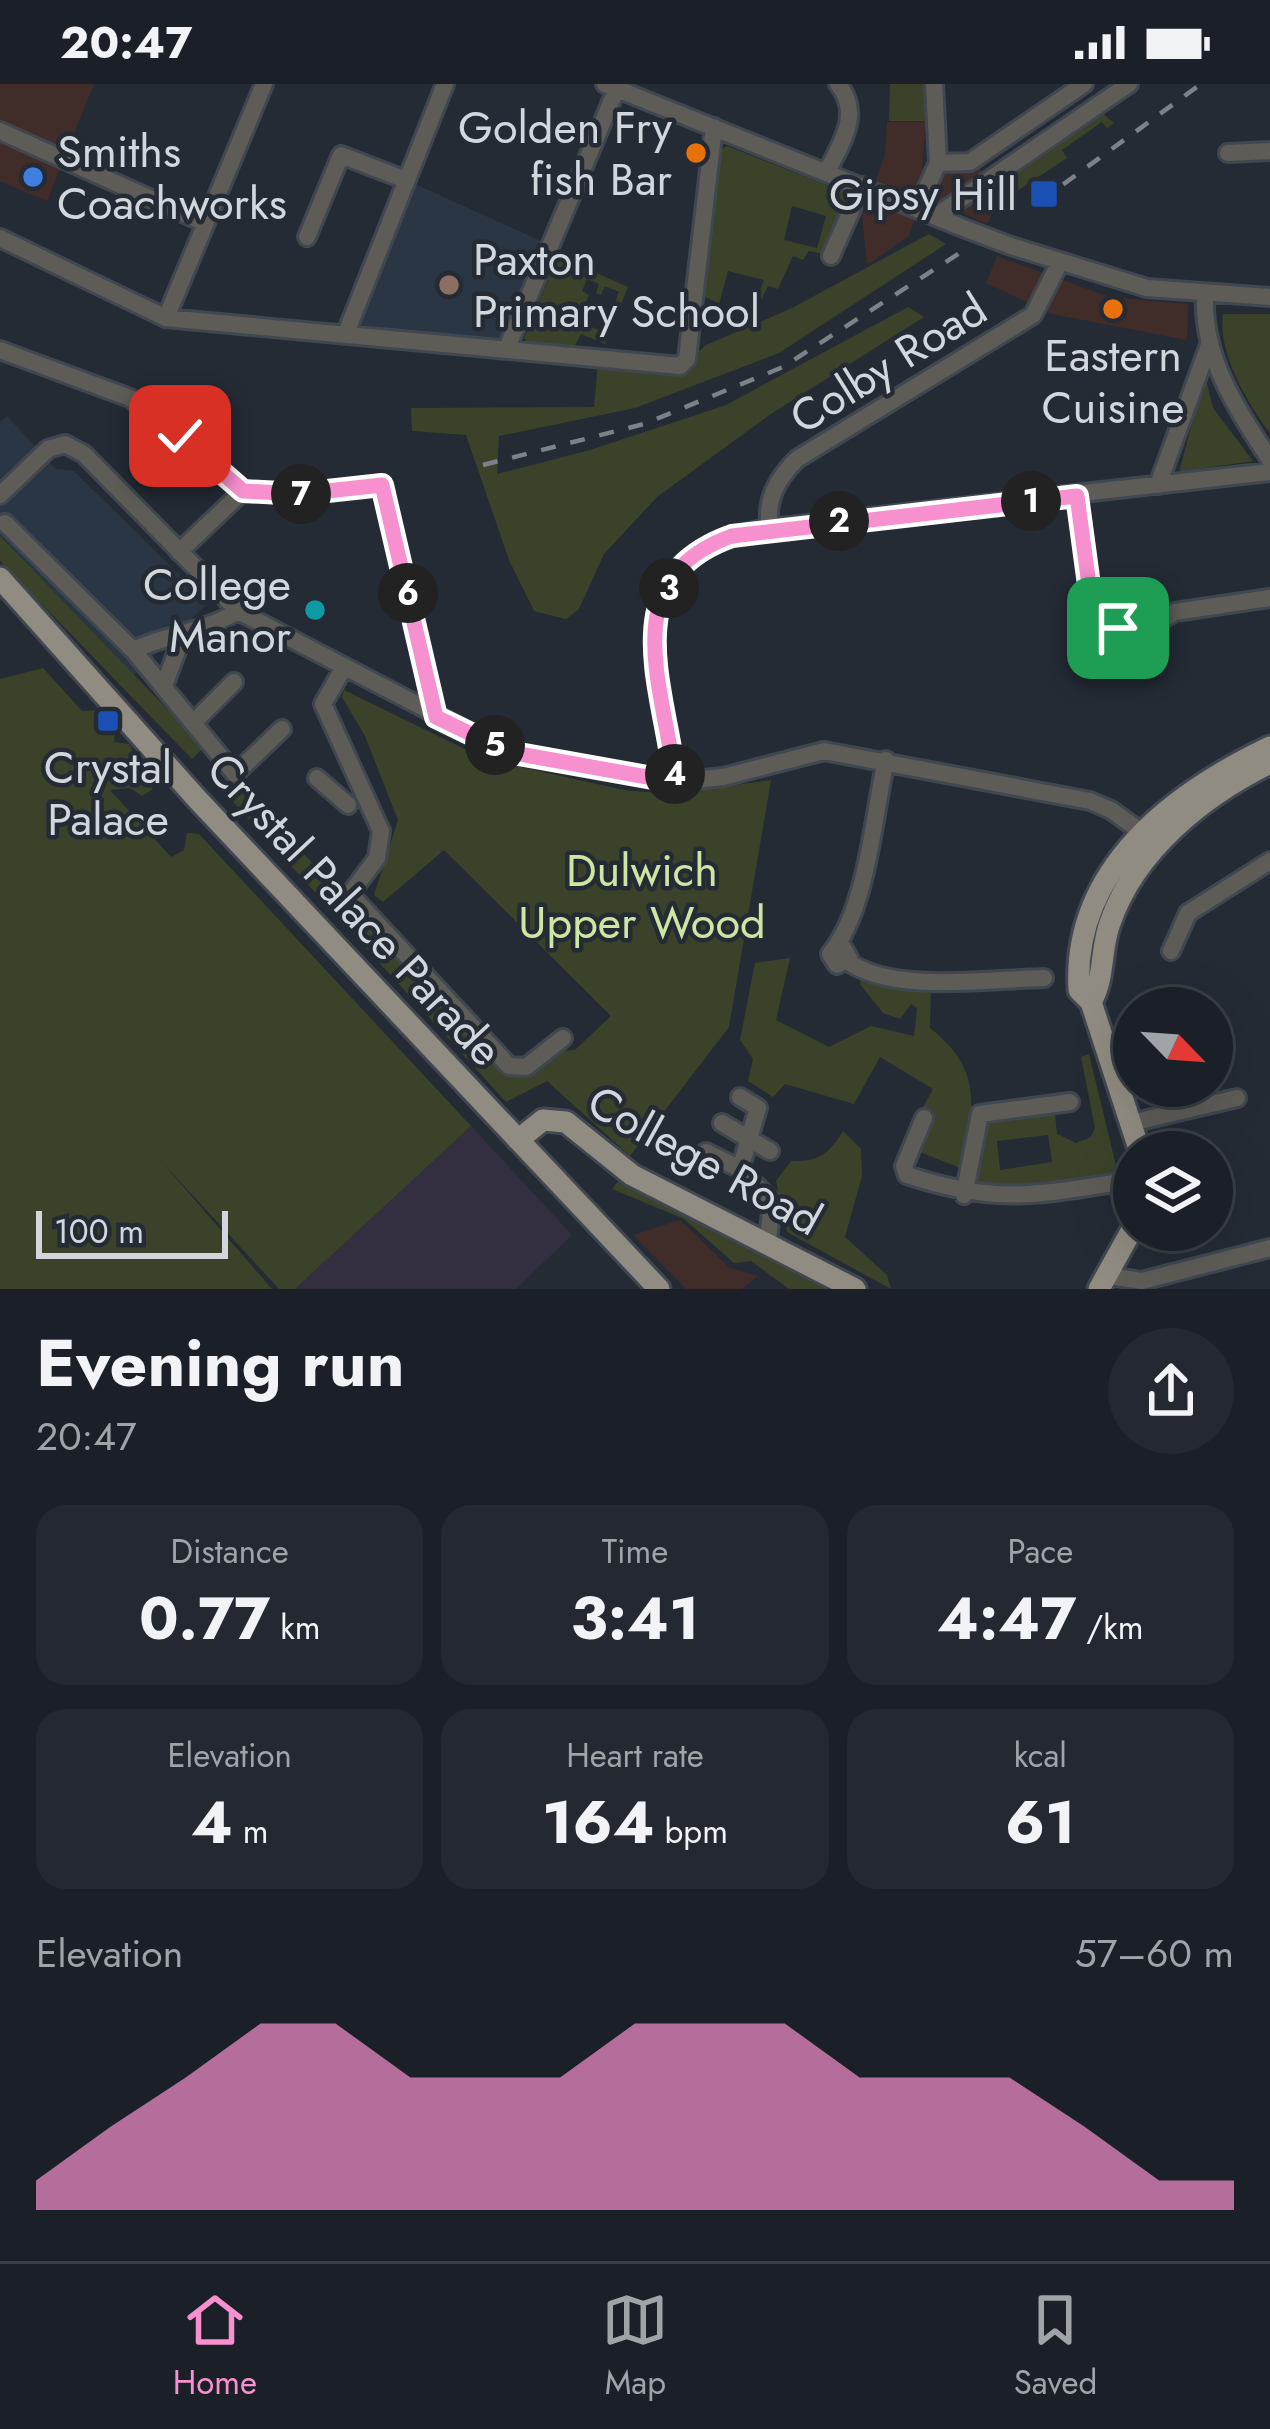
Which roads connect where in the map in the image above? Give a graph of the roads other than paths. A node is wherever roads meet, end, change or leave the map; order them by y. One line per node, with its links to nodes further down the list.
1 (264, 84): 18 (street)
2 (445, 84): 14 (street)
3 (838, 84): 13 (street)
4 (934, 84): 12 (street)
5 (1084, 84): 12 (street)
6 (1129, 84): 17 (street)
7 (611, 86): 8 (street); 28 (street)
8 (714, 127): 13 (street); 28 (street)
9 (0, 131): 18 (street)
10 (1270, 151): 11 (street)
11 (1228, 153)
12 (938, 164): 16 (street)
13 (827, 172): 15 (street)
14 (406, 180): 19 (street); 26 (street)
15 (862, 185): 16 (street); 21 (street)
16 (917, 209): 17 (street)
17 (936, 216): 22 (street, bridge)
18 (205, 223): 25 (street)
19 (307, 237)
20 (0, 238): 25 (street)
21 (831, 256)
22 (1059, 264): 23 (street); 37 (street, Colby Road)
23 (1205, 295): 24 (street); 27 (street)
24 (1270, 297)
25 (166, 318): 26 (street)
26 (346, 333): 28 (street)
27 (1209, 345): 30 (street); 32 (street)
28 (507, 348)
29 (0, 350): 33 (street)
30 (1270, 460)
31 (1270, 472): 32 (street)
32 (1158, 485): 35 (street)
33 (243, 491): 38 (street); 47 (street)
34 (0, 495): 38 (street)
35 (1077, 496): 37 (street); 40 (street)
36 (4, 523): 43 (street)
37 (770, 529): 55 (street)
38 (179, 552): 41 (street)
39 (0, 578): 71 (main road, Crystal Palace Parade)
40 (1270, 598)
41 (238, 611): 42 (street); 44 (street)
42 (183, 635): 43 (street); 46 (street)
43 (133, 650): 46 (street)
44 (343, 669): 47 (street); 53 (street)
45 (234, 682): 48 (street)
46 (164, 686): 48 (street)
47 (436, 717): 55 (street)
48 (196, 720): 49 (street)
49 (282, 729)
50 (1270, 747): 58 (main road)
51 (886, 760): 55 (street); 58 (street); 61 (street)
52 (1270, 763): 58 (main road)
53 (352, 772): 56 (street); 62 (street)
54 (317, 778): 56 (street)
55 (675, 782)
56 (333, 791): 57 (street)
57 (348, 805)
58 (1150, 838): 68 (main road)
59 (1270, 861): 60 (street)
60 (1171, 950)
61 (1044, 978)
62 (563, 1038)
63 (740, 1097): 70 (street)
64 (1070, 1102): 76 (street)
65 (1219, 1107): 68 (street)
66 (924, 1118): 76 (street)
67 (722, 1123): 70 (street)
68 (1131, 1123): 69 (main road)
69 (1133, 1131)
70 (749, 1139): 72 (street); 74 (street)
71 (518, 1140): 77 (main road, College Road); 81 (main road, Crystal Palace Parade)
72 (770, 1150)
73 (706, 1152): 74 (street)
74 (740, 1169): 77 (street)
75 (1113, 1183): 76 (street)
76 (964, 1195)
77 (768, 1241): 82 (main road, College Road)
78 (1270, 1248): 80 (street)
79 (1121, 1251): 80 (main road)
80 (1104, 1282)
81 (659, 1289)
82 (855, 1289)

